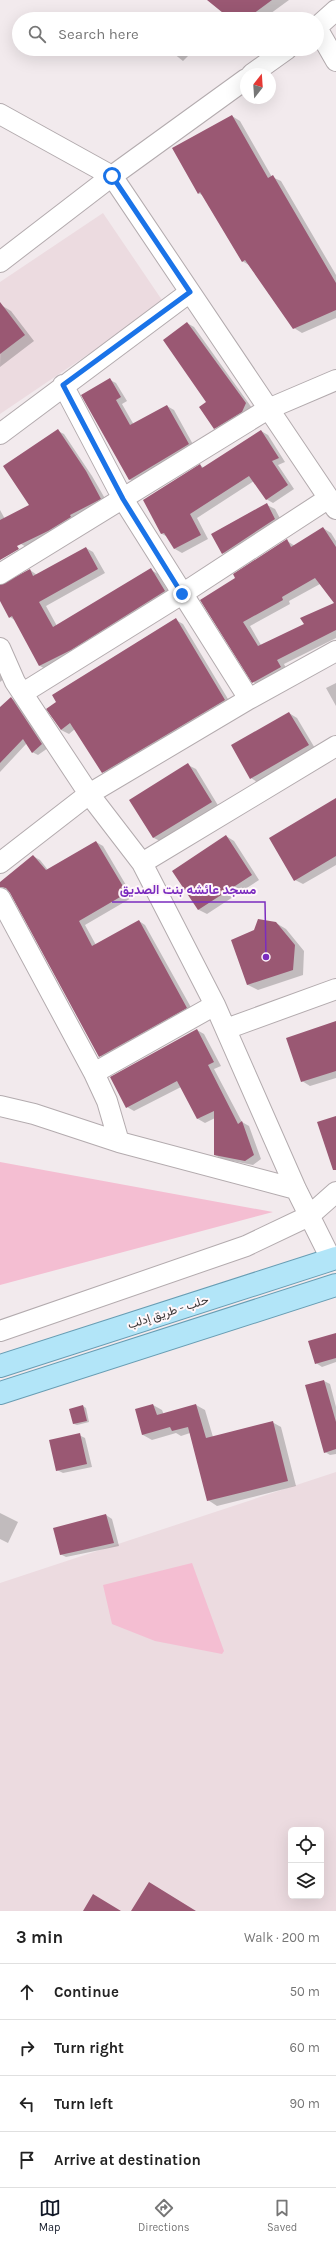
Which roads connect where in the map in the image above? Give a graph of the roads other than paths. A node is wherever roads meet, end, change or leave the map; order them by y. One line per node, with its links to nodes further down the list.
1 (336, 10): 2 (street)
2 (324, 21)
3 (324, 40): 5 (street)
4 (277, 56): 6 (street)
5 (336, 61)
6 (260, 68)
7 (240, 83): 9 (street)
8 (0, 114): 9 (street)
9 (112, 176): 10 (street); 11 (street)
10 (0, 262)
11 (190, 292): 13 (street); 14 (street)
12 (336, 380): 14 (street)
13 (63, 385): 15 (street); 16 (street)
14 (268, 409): 16 (street); 17 (street)
15 (0, 434)
16 (123, 499): 18 (street); 19 (street)
17 (333, 504): 19 (street)
18 (0, 574)
19 (182, 594): 23 (street); 24 (street)
20 (0, 648): 22 (street)
21 (336, 651): 24 (street)
22 (6, 678): 23 (street)
23 (23, 693): 26 (street)
24 (249, 699): 26 (street)
25 (336, 746): 28 (street)
26 (89, 794): 27 (street); 28 (street)
27 (0, 863)
28 (142, 863): 31 (street)
29 (0, 898): 33 (street)
30 (336, 989): 32 (street)
31 (215, 1005): 32 (street); 33 (street)
32 (226, 1029): 36 (street)
33 (94, 1073): 35 (street)
34 (0, 1106): 35 (street)
35 (119, 1142): 36 (street)
36 (296, 1189): 38 (street)
37 (336, 1192): 38 (street)
38 (309, 1216): 39 (street); 41 (street)
39 (334, 1258): 42 (main road, حلب - طريق إدلب)
40 (336, 1285): 43 (main road)
41 (0, 1331)
42 (0, 1366)
43 (0, 1393)

